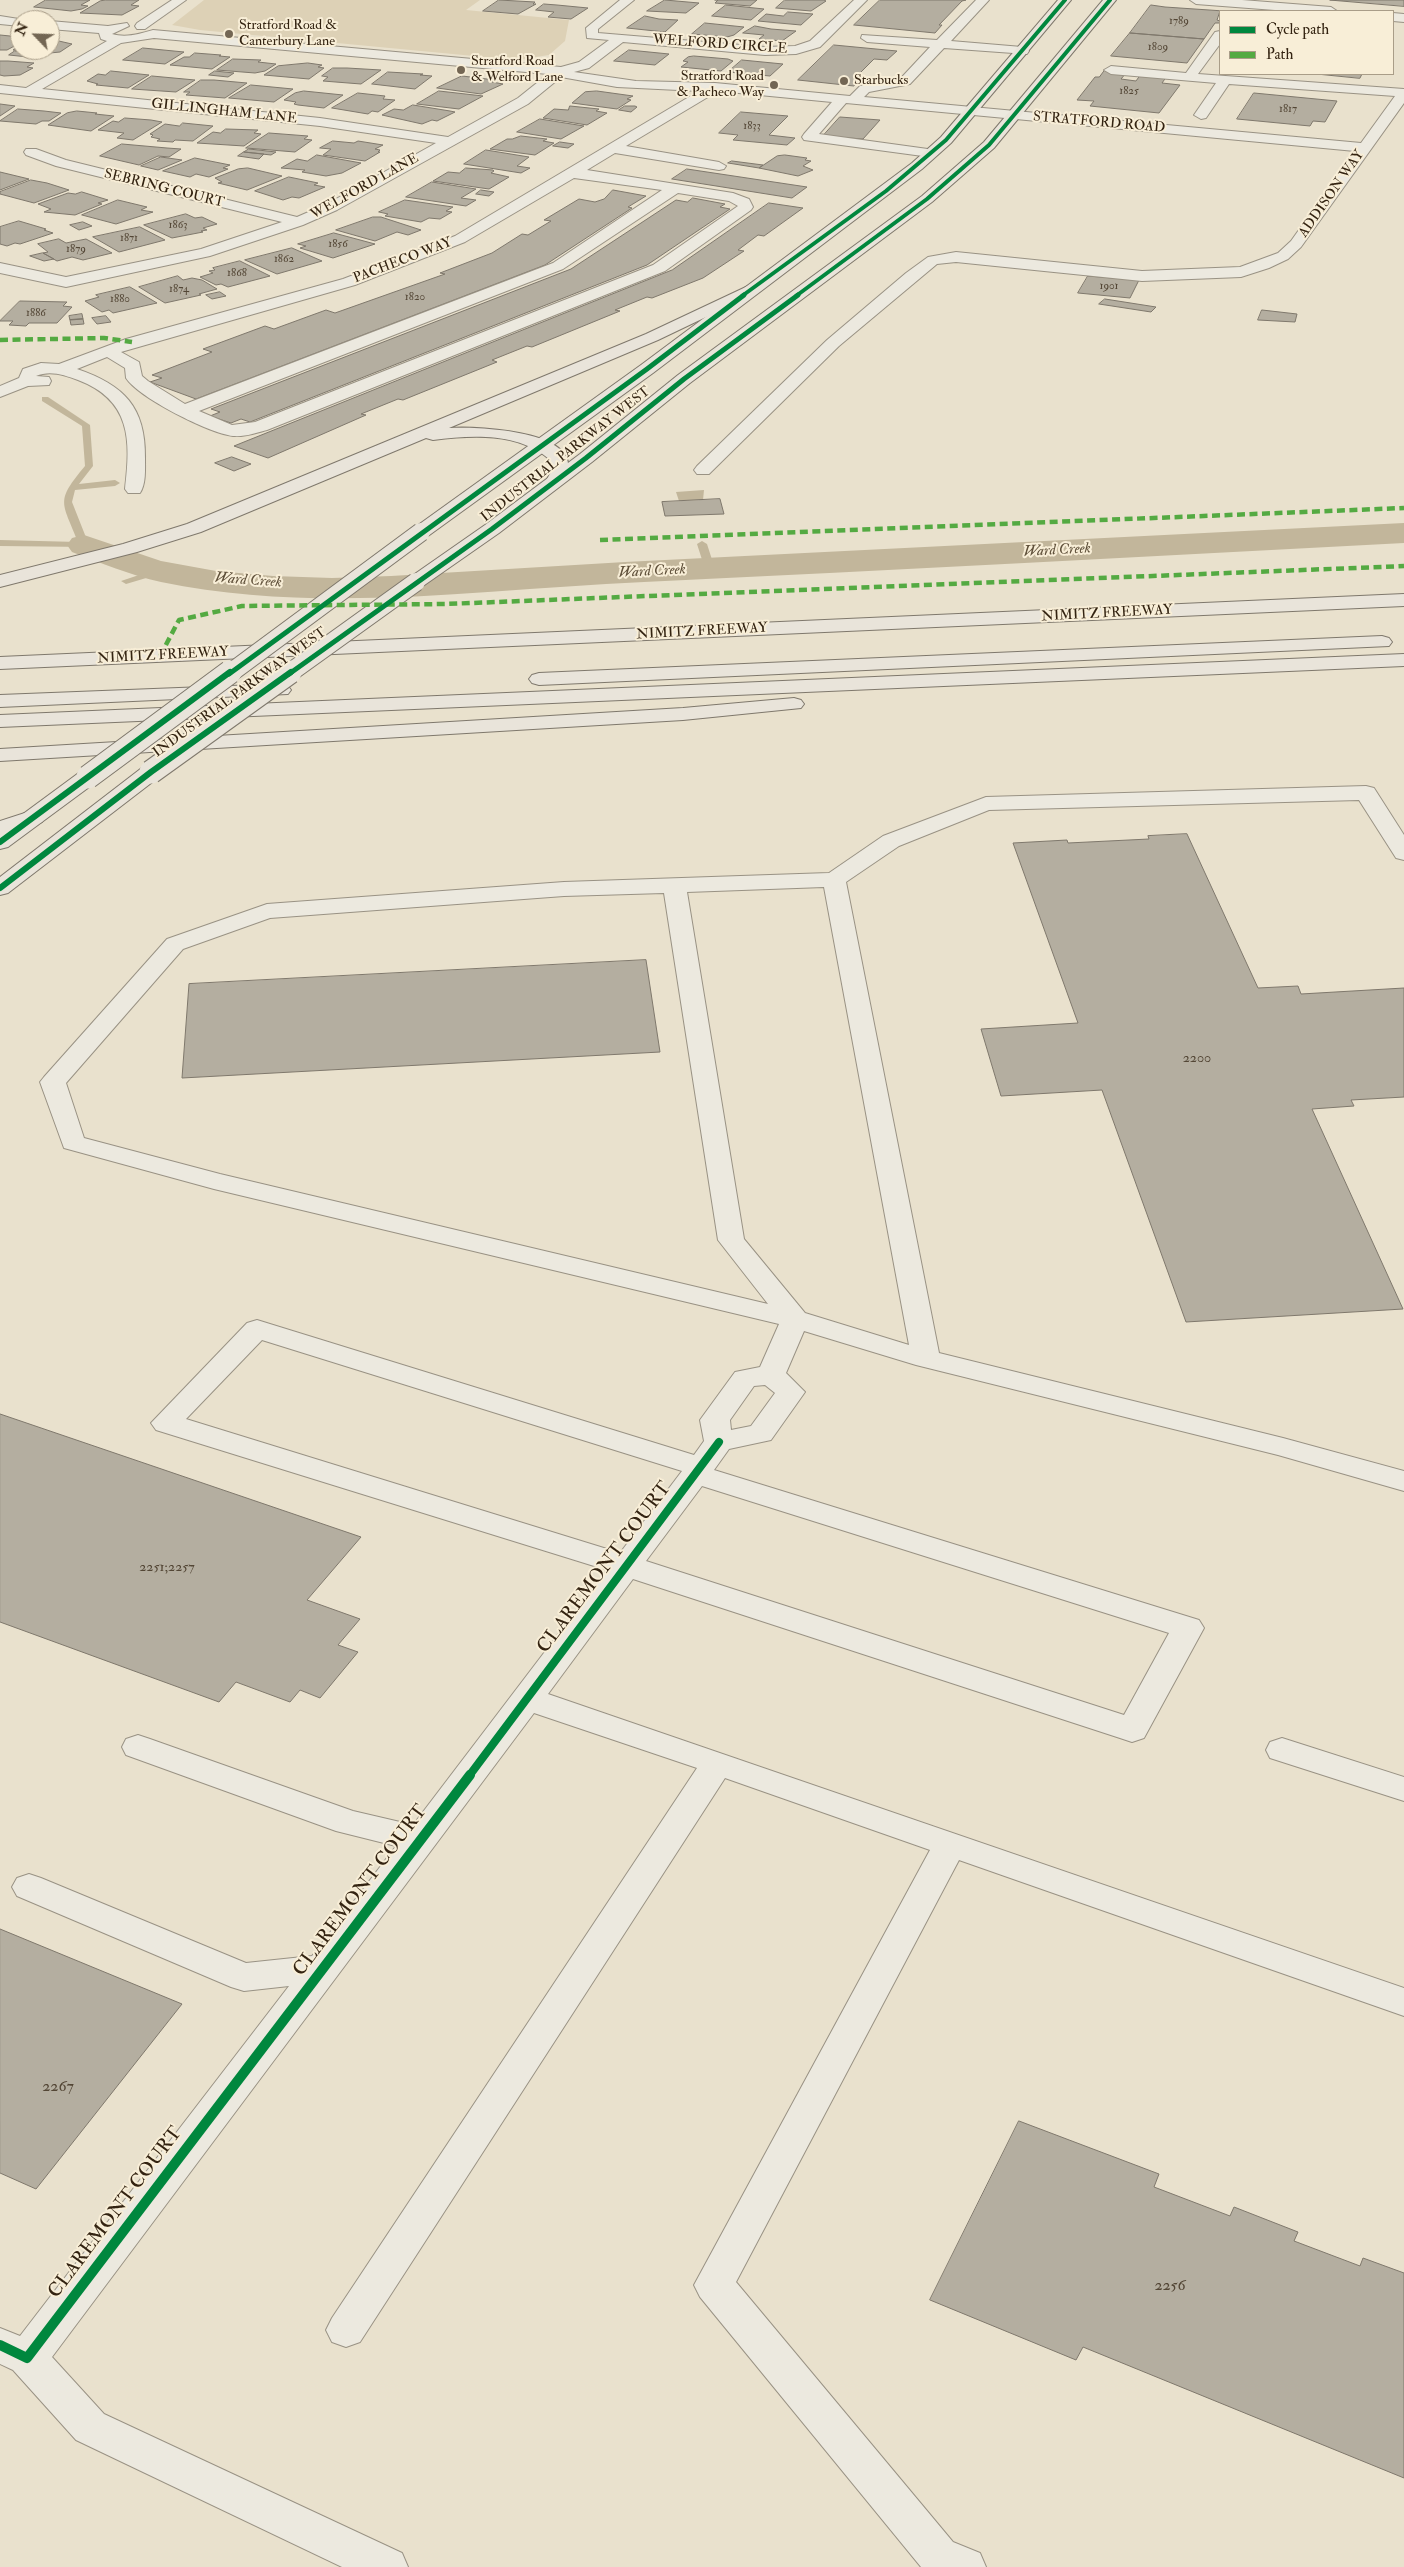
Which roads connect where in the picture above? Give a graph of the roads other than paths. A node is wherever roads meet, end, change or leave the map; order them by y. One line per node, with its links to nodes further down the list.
1 (180, 0): 11 (street)
2 (628, 0): 14 (street)
3 (861, 0): 16 (street, WELFORD CIRCLE)
4 (983, 0): 19 (street)
5 (1065, 0): 21 (main road, INDUSTRIAL PARKWAY WEST)
6 (1110, 0): 34 (main road, INDUSTRIAL PARKWAY WEST)
7 (1196, 0): 8 (street)
8 (1240, 8): 9 (street)
9 (1301, 10)
10 (60, 26): 12 (street)
11 (141, 26): 12 (street); 13 (street)
12 (108, 30): 18 (street)
13 (153, 34): 18 (street); 24 (street, STRATFORD ROAD)
14 (592, 35): 16 (street, WELFORD CIRCLE); 20 (street)
15 (1219, 36): 25 (street)
16 (620, 38): 24 (street)
17 (867, 38): 19 (street)
18 (119, 39): 30 (street)
19 (939, 44): 21 (street); 32 (street)
20 (579, 46)
21 (1022, 51): 33 (main road, INDUSTRIAL PARKWAY WEST)
22 (566, 56): 24 (street)
23 (1111, 70): 25 (street)
24 (559, 72): 28 (street, STRATFORD ROAD); 36 (street, WELFORD LANE)
25 (1189, 77): 27 (street)
26 (1263, 78): 27 (street); 31 (street)
27 (1226, 80): 35 (street)
28 (715, 87): 32 (street, STRATFORD ROAD); 37 (street, PACHECO WAY)
29 (0, 89): 30 (street, GILLINGHAM LANE)
30 (28, 92): 36 (street, GILLINGHAM LANE)
31 (1404, 93): 38 (street, ADDISON WAY)
32 (847, 100): 33 (street, STRATFORD ROAD); 40 (street)
33 (970, 112): 34 (street, STRATFORD ROAD); 40 (main road, INDUSTRIAL PARKWAY WEST)
34 (1014, 115): 38 (street, STRATFORD ROAD); 54 (main road, INDUSTRIAL PARKWAY WEST)
35 (1201, 115)
36 (448, 141): 44 (street, WELFORD LANE)
37 (612, 148): 41 (street); 42 (street, PACHECO WAY)
38 (1364, 148): 53 (street, ADDISON WAY)
39 (31, 152): 44 (street, SEBRING COURT)
40 (930, 153): 46 (main road, INDUSTRIAL PARKWAY WEST)
41 (719, 166)
42 (571, 173): 43 (street); 47 (street, PACHECO WAY)
43 (674, 188): 50 (street); 50 (street)
44 (298, 222): 45 (street, WELFORD LANE)
45 (0, 268)
46 (748, 291): 51 (main road); 52 (main road, INDUSTRIAL PARKWAY WEST)
47 (108, 351): 48 (street, PACHECO WAY); 50 (street)
48 (61, 369): 49 (street, PACHECO WAY); 55 (street)
49 (0, 392)
50 (186, 410)
51 (402, 440): 52 (main road); 56 (main road)
52 (541, 445): 54 (main road); 67 (main road, INDUSTRIAL PARKWAY WEST, bridge)
53 (703, 470)
54 (555, 481): 73 (main road, INDUSTRIAL PARKWAY WEST, bridge)
55 (134, 489)
56 (0, 581)
57 (1404, 600): 61 (main road, NIMITZ FREEWAY)
58 (1404, 619): 63 (main road)
59 (1404, 641): 64 (main road)
60 (1404, 660): 62 (main road)
61 (0, 663)
62 (1106, 674): 65 (main road); 66 (main road)
63 (0, 679)
64 (0, 701)
65 (0, 721)
66 (0, 755)
67 (34, 817): 68 (main road); 69 (main road, INDUSTRIAL PARKWAY WEST)
68 (0, 828)
69 (0, 842)
70 (1404, 853): 71 (street)
71 (834, 880): 72 (street); 75 (street)
72 (674, 885): 74 (street); 74 (street)
73 (0, 888)
74 (795, 1319): 75 (street); 76 (street)
75 (926, 1359): 78 (street)
76 (771, 1375): 77 (street); 77 (street)
77 (705, 1461): 79 (street, CLAREMONT COURT); 79 (street); 79 (street)
78 (1404, 1480)
79 (627, 1566): 80 (street, CLAREMONT COURT)
80 (527, 1699): 83 (street); 85 (street, CLAREMONT COURT)
81 (138, 1747): 85 (street)
82 (1282, 1750): 84 (street)
83 (718, 1763): 86 (street); 90 (street)
84 (1404, 1789)
85 (420, 1839): 88 (street, CLAREMONT COURT)
86 (950, 1844): 89 (street); 93 (street)
87 (29, 1887): 88 (street)
88 (323, 1969): 91 (street, CLAREMONT COURT)
89 (1404, 2002)
90 (346, 2330)
91 (14, 2352): 92 (street)
92 (386, 2567)
93 (965, 2567)

